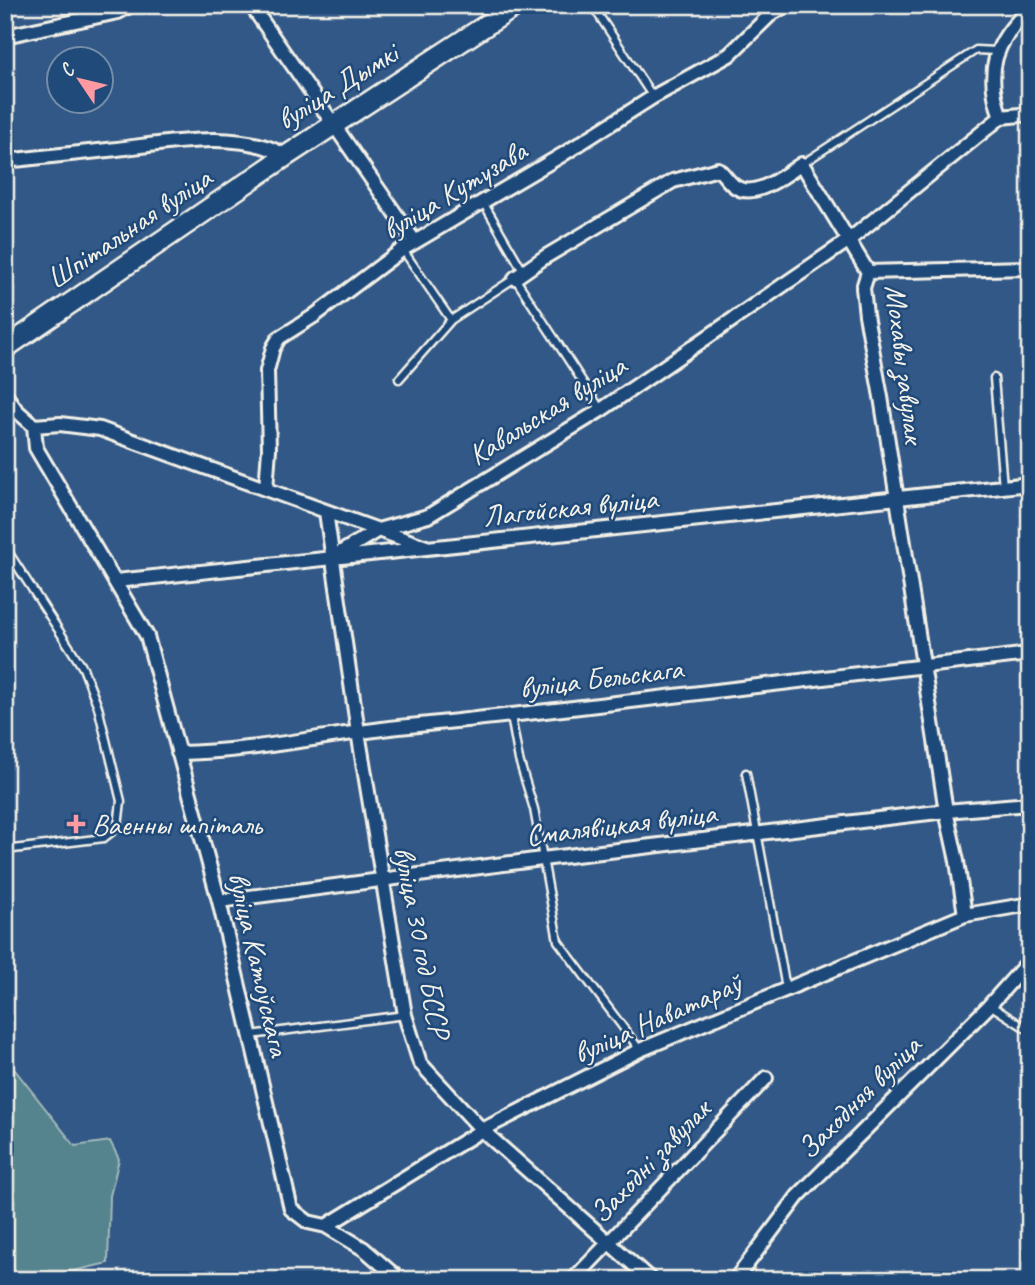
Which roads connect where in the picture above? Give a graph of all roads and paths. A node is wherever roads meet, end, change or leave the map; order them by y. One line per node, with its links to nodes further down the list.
1 (131, 5): 7 (street)
2 (251, 5): 12 (street)
3 (517, 5): 12 (main road, вуліца Дымкі)
4 (592, 5): 9 (lane)
5 (786, 5): 9 (street, вуліца Кутузава)
6 (1029, 7): 8 (street)
7 (5, 36)
8 (996, 51): 11 (street); 15 (lane)
9 (653, 97): 16 (street, вуліца Кутузава)
10 (1030, 114): 11 (street)
11 (1001, 117): 17 (street, Кавальская вуліца)
12 (334, 125): 13 (main road, вуліца Дымкі); 18 (street)
13 (286, 156): 14 (street, вуліца Дымкі); 24 (main road, Шпітальная вуліца)
14 (5, 161)
15 (802, 164): 17 (street, Мохавы завулак); 22 (street)
16 (483, 202): 18 (street, вуліца Кутузава); 22 (lane)
17 (849, 240): 21 (street, Мохавы завулак); 28 (street, Кавальская вуліца)
18 (415, 242): 19 (street, вуліца Кутузава)
19 (402, 249): 23 (lane); 32 (street, вуліца Кутузава)
20 (1030, 268): 21 (street)
21 (868, 272): 33 (street, Мохавы завулак)
22 (519, 275): 23 (lane); 28 (lane)
23 (451, 320): 26 (lane)
24 (5, 348)
25 (994, 378): 31 (lane)
26 (399, 379)
27 (5, 394): 29 (street, вуліца Катоўскага)
28 (601, 410): 35 (street, Кавальская вуліца)
29 (34, 426): 32 (street); 39 (street, вуліца Катоўскага)
30 (1030, 484): 31 (street, Лагойская вуліца)
31 (1003, 487): 33 (street, Лагойская вуліца)
32 (266, 489): 34 (street)
33 (897, 498): 37 (street, Лагойская вуліца); 41 (street, Мохавы завулак)
34 (326, 512): 35 (street); 38 (street, вуліца 30 год БССР)
35 (378, 530): 37 (street); 38 (street, Кавальская вуліца)
36 (5, 547): 49 (lane)
37 (430, 548): 38 (street, Лагойская вуліца)
38 (332, 558): 39 (street, Лагойская вуліца); 43 (street, вуліца 30 год БССР)
39 (116, 581): 44 (street, вуліца Катоўскага)
40 (1030, 654): 41 (street, вуліца Бельскага)
41 (923, 666): 42 (street, вуліца Бельскага); 47 (street, Мохавы завулак)
42 (511, 716): 43 (street, вуліца Бельскага); 50 (lane)
43 (358, 732): 44 (street, вуліца Бельскага); 51 (street, вуліца 30 год БССР)
44 (178, 752): 52 (street, вуліца Катоўскага)
45 (746, 773): 48 (lane)
46 (1030, 804): 47 (street, Смалявіцкая вуліца)
47 (946, 811): 48 (street, Смалявіцкая вуліца); 54 (street, Мохавы завулак)
48 (758, 835): 50 (street, Смалявіцкая вуліца); 56 (lane)
49 (5, 850)
50 (542, 859): 51 (street, Смалявіцкая вуліца); 61 (lane)
51 (384, 880): 52 (street, Смалявіцкая вуліца); 58 (street, вуліца 30 год БССР)
52 (219, 901): 60 (street, вуліца Катоўскага)
53 (1030, 904): 54 (street, вуліца Наватараў)
54 (965, 915): 56 (street, вуліца Наватараў)
55 (1030, 960): 57 (street, Заходняя вуліца)
56 (786, 990): 61 (street, вуліца Наватараў)
57 (990, 1005): 59 (lane); 69 (street, Заходняя вуліца)
58 (405, 1016): 60 (lane); 63 (street, вуліца 30 год БССР)
59 (1030, 1031)
60 (249, 1035): 64 (street, вуліца Катоўскага)
61 (640, 1050): 63 (street, вуліца Наватараў)
62 (766, 1078): 65 (street, Заходні завулак)
63 (482, 1130): 64 (street, вуліца Наватараў); 65 (street, вуліца 30 год БССР)
64 (326, 1226): 66 (street, вуліца Катоўскага)
65 (607, 1243): 67 (street, Заходні завулак); 68 (street, вуліца 30 год БССР)
66 (400, 1280)
67 (573, 1280)
68 (651, 1280)
69 (735, 1280)

